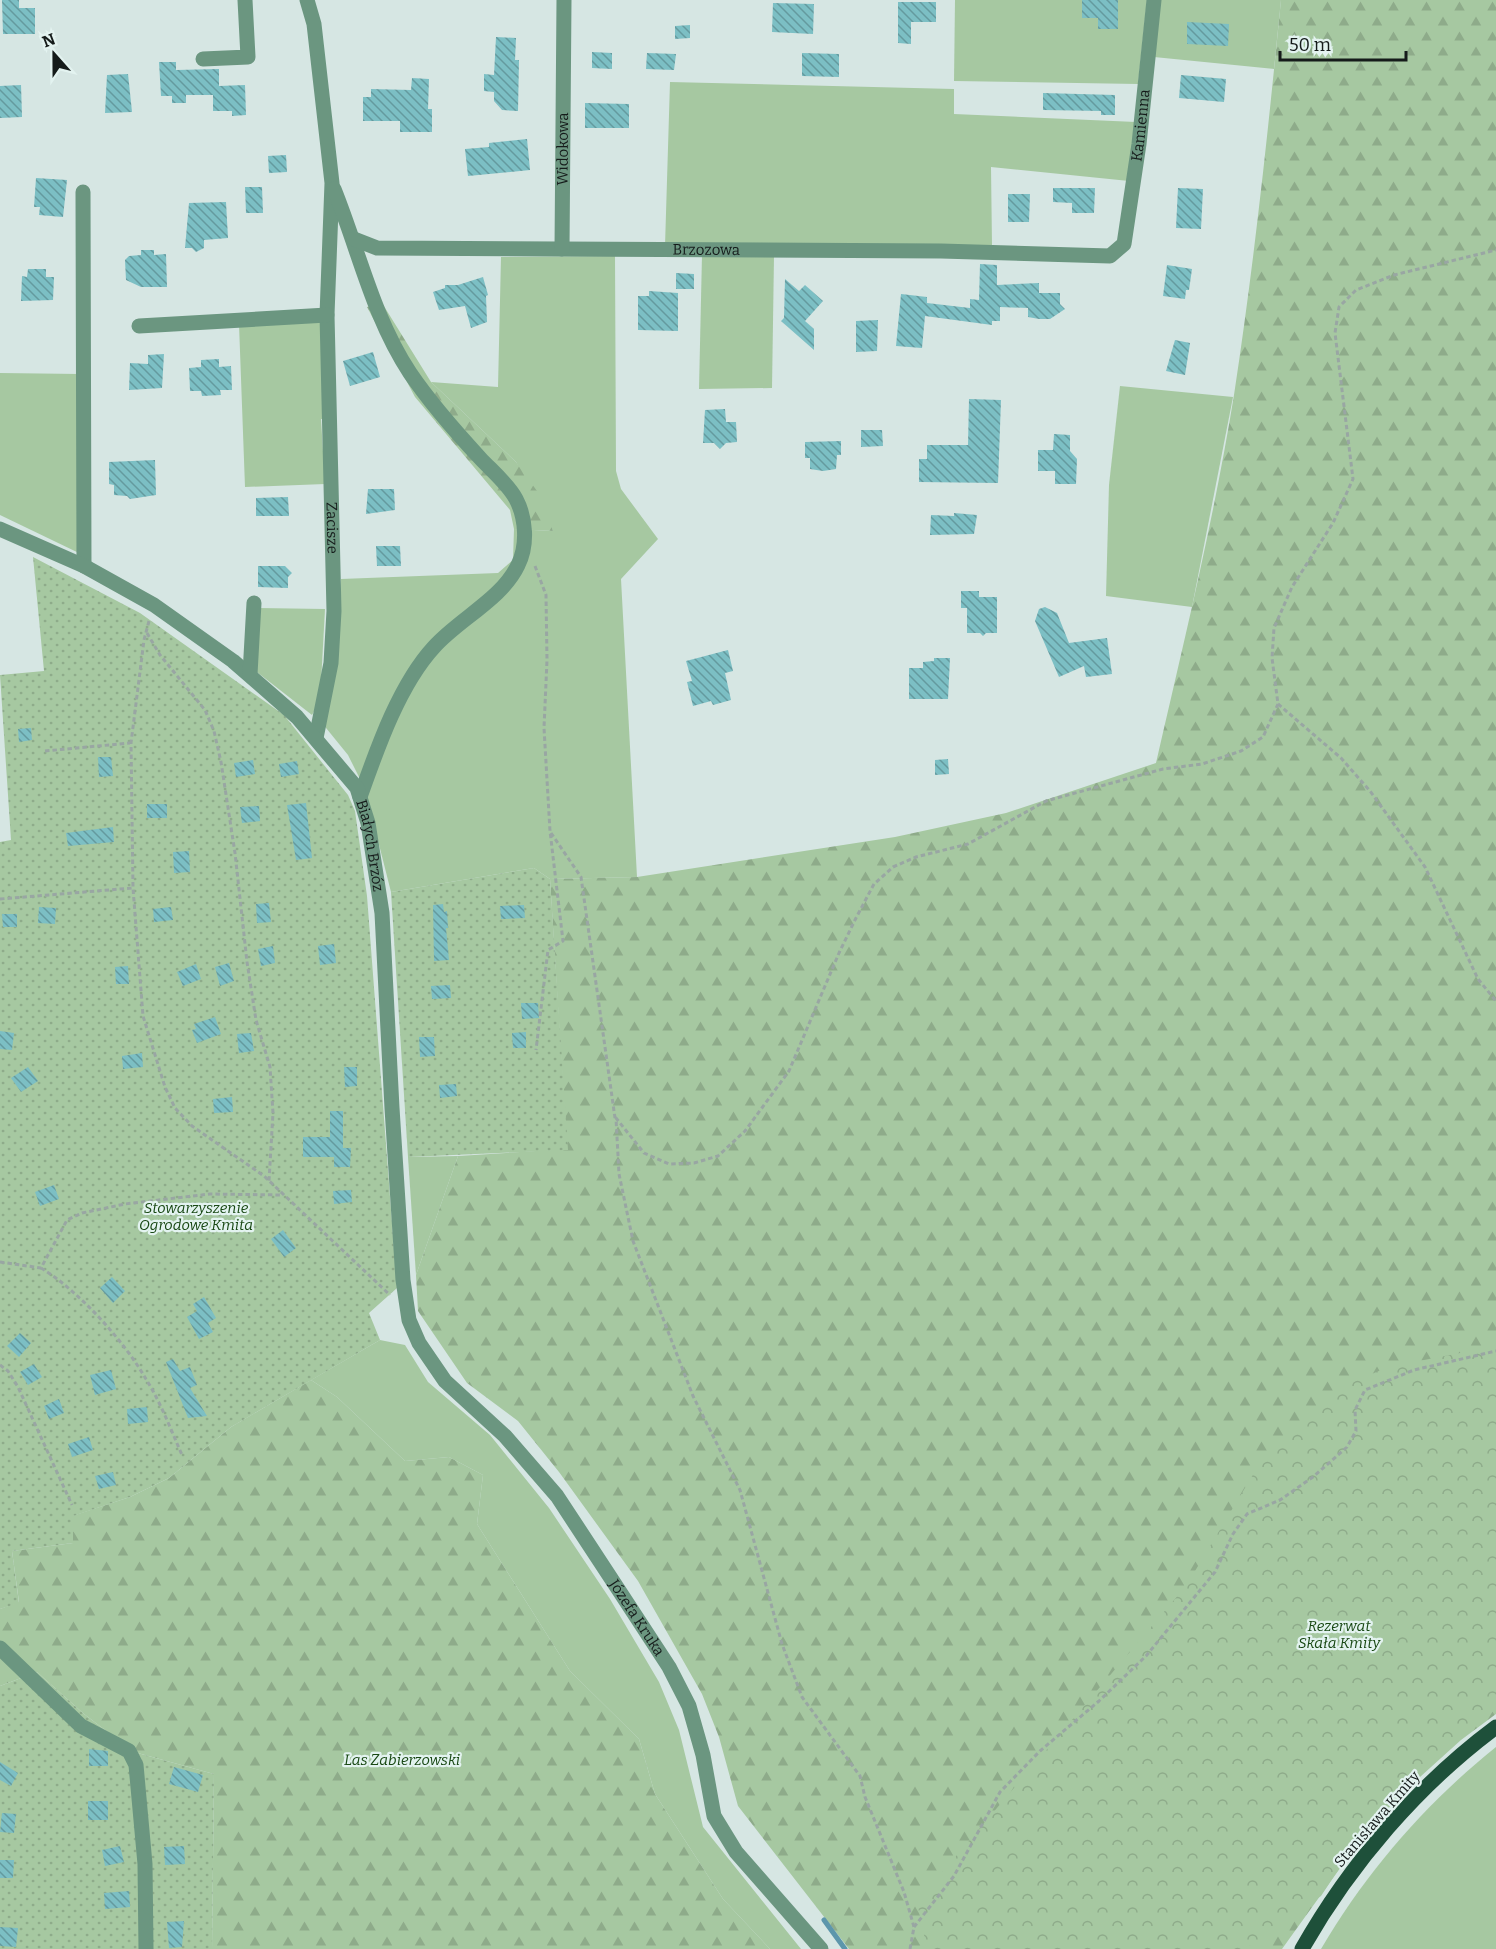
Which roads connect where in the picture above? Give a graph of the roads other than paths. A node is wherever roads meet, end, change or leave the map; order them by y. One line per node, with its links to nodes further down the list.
1 (245, 0): 5 (street)
2 (307, 0): 6 (street, Zacisze)
3 (564, 0): 9 (street, Widokowa)
4 (1154, 0): 10 (street, Kamienna)
5 (203, 59)
6 (332, 183): 8 (street); 11 (street, Zacisze)
7 (83, 192): 14 (street)
8 (354, 239): 9 (street, Brzozowa); 18 (street)
9 (562, 249): 10 (street, Brzozowa)
10 (1119, 250)
11 (327, 315): 12 (street); 17 (street, Zacisze)
12 (139, 326)
13 (0, 529): 14 (street, Białych Brzóz)
14 (84, 566): 16 (street, Białych Brzóz)
15 (254, 603): 16 (street)
16 (250, 674): 17 (street, Białych Brzóz)
17 (316, 738): 18 (street, Białych Brzóz)
18 (360, 797): 19 (street, Białych Brzóz)
19 (408, 1312): 23 (street, Józefa Kruka)
20 (0, 1648): 22 (street)
21 (1496, 1726): 24 (main road, Stanisława Kmity)
22 (146, 1949)
23 (821, 1949)
24 (1302, 1949)

